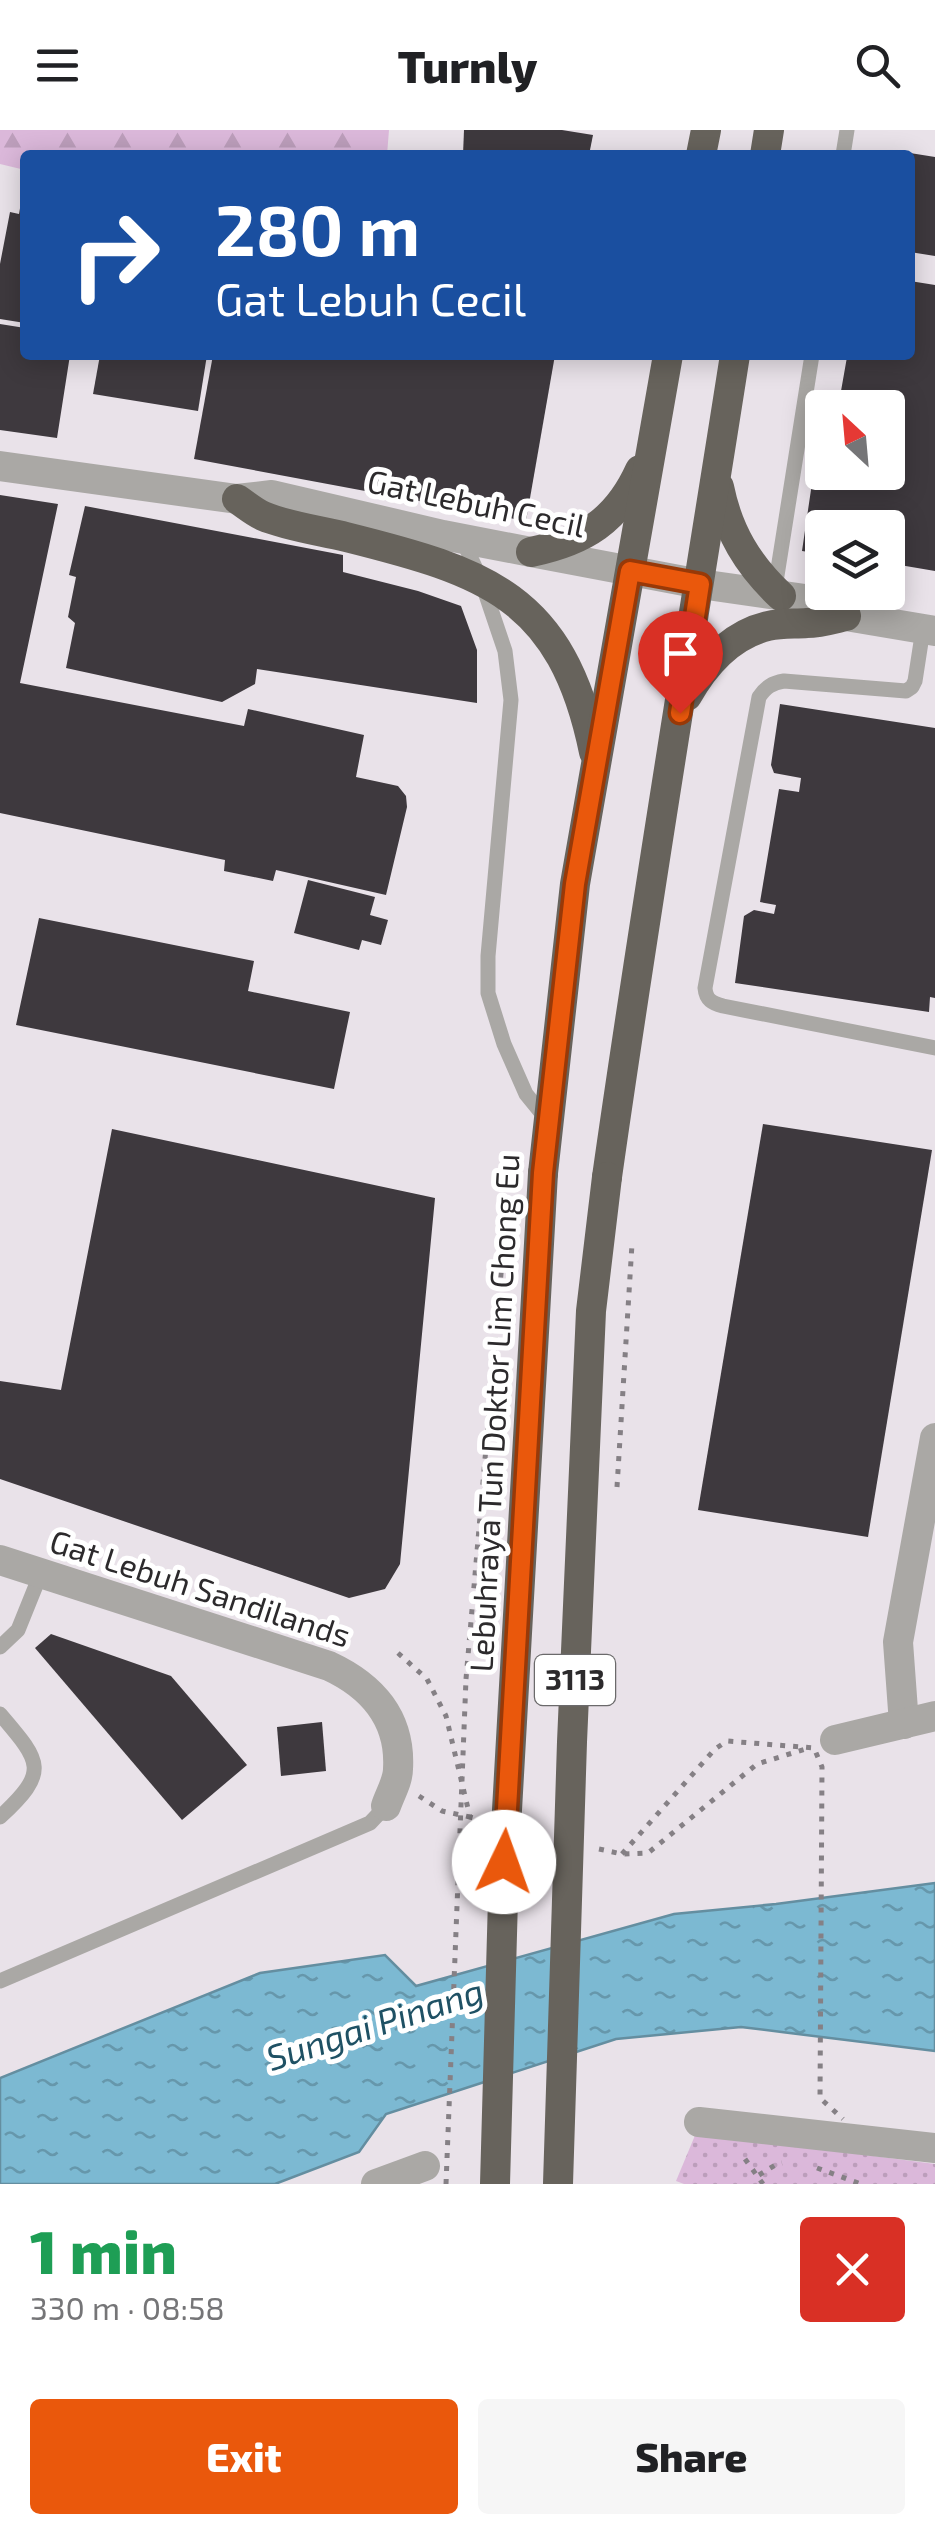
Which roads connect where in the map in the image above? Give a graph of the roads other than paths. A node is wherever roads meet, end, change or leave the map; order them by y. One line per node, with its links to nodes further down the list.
1 (667, 360): 4 (highway, Lebuhraya Tun Doktor Lim Chong Eu / 3113)
2 (734, 360): 6 (highway, 3113)
3 (811, 360): 13 (lane)
4 (654, 440): 9 (highway); 10 (highway, Lebuhraya Tun Doktor Lim Chong Eu / 3113)
5 (0, 466): 7 (street, Gat Lebuh Cecil)
6 (716, 474): 12 (highway, 3113); 13 (highway)
7 (237, 500): 8 (street, Gat Lebuh Cecil); 11 (highway)
8 (462, 539): 9 (street, Gat Lebuh Cecil); 11 (lane)
9 (530, 552): 10 (street, Gat Lebuh Cecil)
10 (630, 571): 12 (street, Gat Lebuh Cecil); 17 (highway, Lebuhraya Tun Doktor Lim Chong Eu / 3113)
11 (481, 580): 17 (highway); 19 (lane)
12 (700, 584): 13 (street, Gat Lebuh Cecil); 16 (highway, 3113)
13 (778, 593): 14 (street, Gat Lebuh Cecil)
14 (846, 616): 15 (street, Gat Lebuh Cecil); 16 (highway)
15 (929, 630): 18 (lane)
16 (680, 713): 36 (highway, 3113, bridge)
17 (597, 764): 19 (highway, Lebuhraya Tun Doktor Lim Chong Eu / 3113)
18 (935, 1048)
19 (549, 1122): 35 (highway, Lebuhraya Tun Doktor Lim Chong Eu / 3113, bridge)
20 (935, 1438): 26 (street)
21 (0, 1560): 22 (street, Gat Lebuh Sandilands)
22 (41, 1573): 23 (lane); 28 (street, Gat Lebuh Sandilands)
23 (0, 1646)
24 (0, 1714): 29 (lane)
25 (935, 1716): 26 (street)
26 (904, 1724): 27 (street)
27 (836, 1740)
28 (390, 1794): 30 (lane)
29 (0, 1817)
30 (0, 1981)
31 (698, 2122): 32 (street)
32 (935, 2148)
33 (436, 2175): 34 (street)
34 (376, 2184)
35 (495, 2184)
36 (558, 2184)

